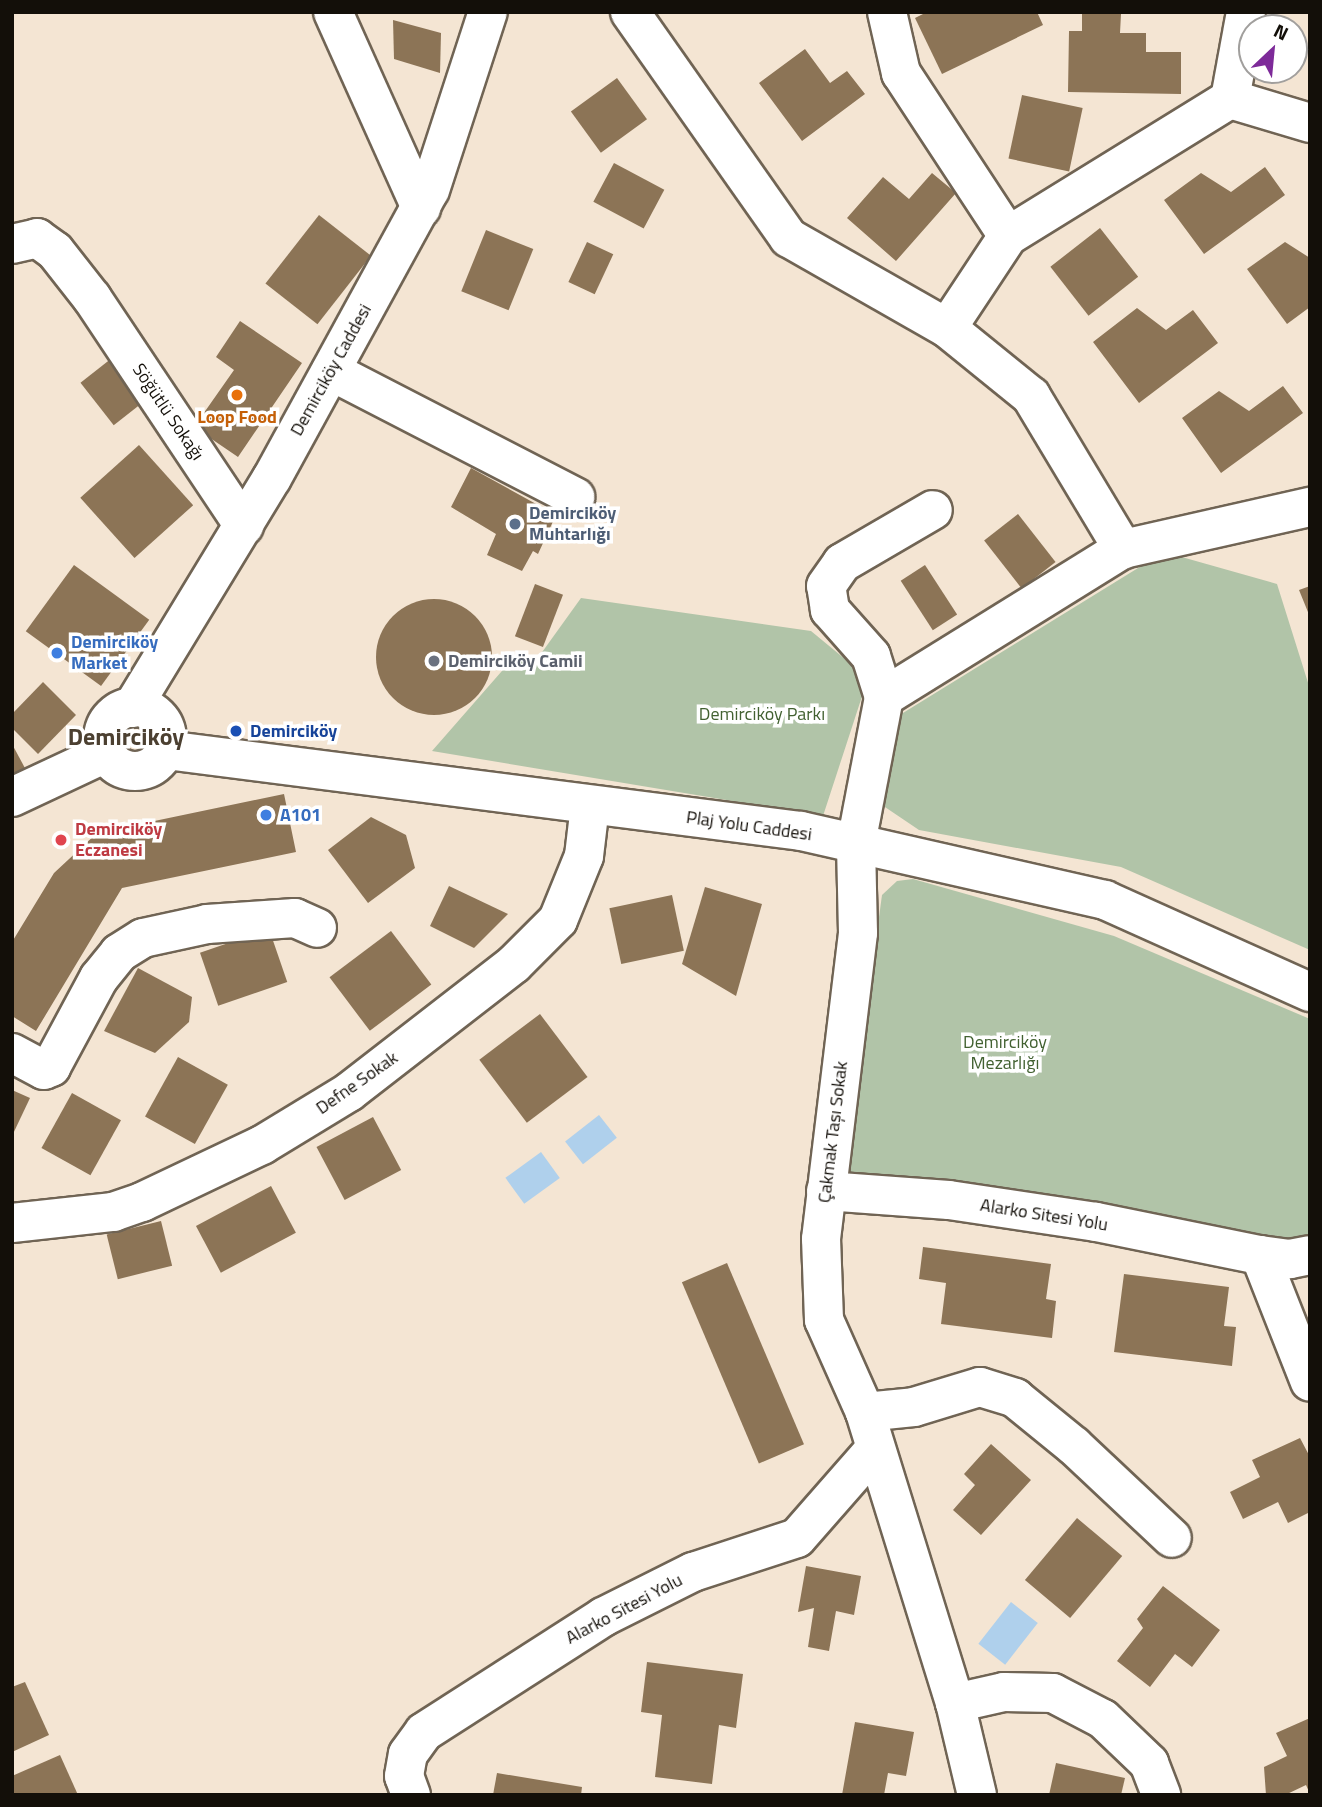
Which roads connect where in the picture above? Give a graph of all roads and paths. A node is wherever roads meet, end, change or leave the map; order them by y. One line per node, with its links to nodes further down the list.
1 (333, 12): 8 (street)
2 (488, 12): 8 (street, Demirciköy Caddesi)
3 (630, 12): 11 (street)
4 (887, 12): 9 (street)
5 (1246, 12): 6 (street)
6 (1230, 99): 7 (street); 9 (street)
7 (1310, 123)
8 (421, 208): 12 (street, Demirciköy Caddesi)
9 (1008, 236): 11 (street)
10 (12, 244): 16 (street, Söğütlü Sokağı)
11 (947, 328): 17 (street)
12 (331, 371): 13 (street); 16 (street, Demirciköy Caddesi)
13 (575, 497)
14 (1310, 508): 17 (street)
15 (933, 510): 18 (street)
16 (244, 526): 19 (street, Demirciköy Caddesi)
17 (1123, 549): 18 (street)
18 (884, 697): 24 (street, Çakmak Taşı Sokak)
19 (132, 708): 20 (street); 21 (street)
20 (166, 750): 21 (street); 23 (street, Plaj Yolu Caddesi)
21 (106, 753): 22 (street)
22 (12, 797)
23 (590, 806): 24 (street, Plaj Yolu Caddesi); 29 (street, Defne Sokak)
24 (856, 844): 26 (street, Plaj Yolu Caddesi); 28 (street, Çakmak Taşı Sokak)
25 (317, 928): 27 (street)
26 (1310, 992)
27 (12, 1053)
28 (826, 1191): 30 (street, Alarko Sitesi Yolu); 33 (street, Çakmak Taşı Sokak)
29 (12, 1223)
30 (1260, 1255): 31 (street, Alarko Sitesi Yolu); 32 (street)
31 (1310, 1255)
32 (1310, 1382)
33 (865, 1412): 34 (street); 35 (street)
34 (874, 1450): 36 (street); 37 (street, Alarko Sitesi Yolu)
35 (1172, 1538)
36 (956, 1703): 38 (street); 39 (street)
37 (411, 1795)
38 (977, 1795)
39 (1161, 1795)

